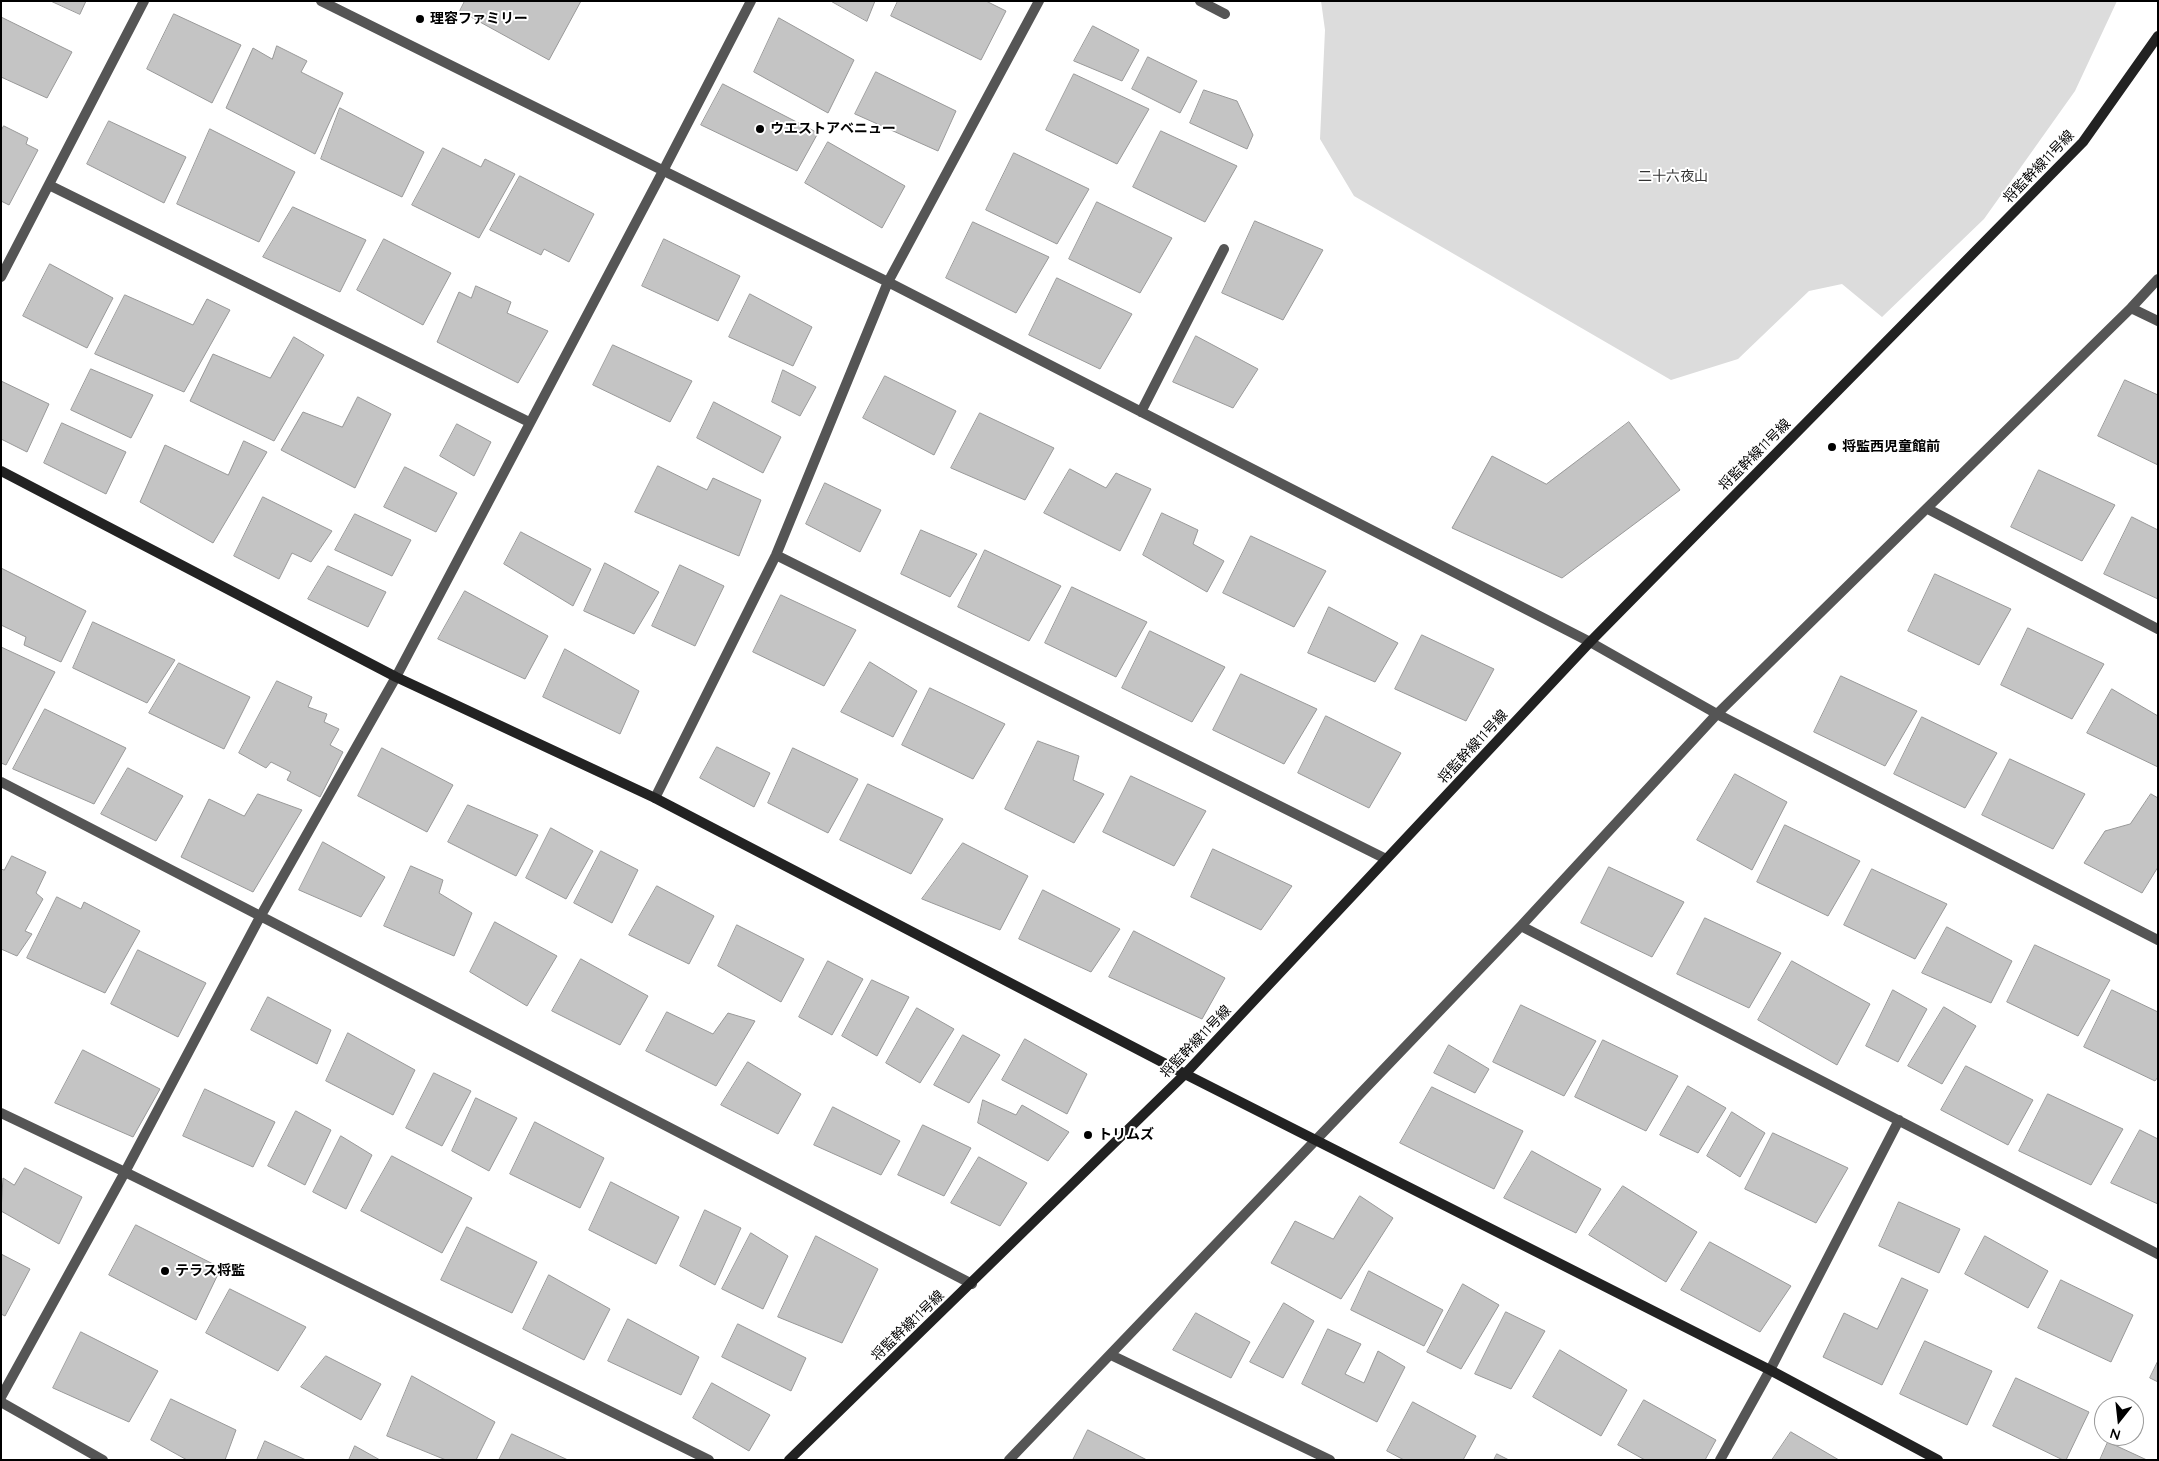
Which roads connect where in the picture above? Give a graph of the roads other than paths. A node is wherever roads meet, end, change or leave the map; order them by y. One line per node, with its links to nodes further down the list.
1 (144, 1): 9 (street)
2 (320, 1): 8 (street)
3 (751, 1): 8 (street)
4 (1039, 1): 13 (street)
5 (1200, 1): 6 (street)
6 (1226, 14)
7 (2158, 36): 22 (street, 将監幹線11号線)
8 (663, 171): 13 (street); 17 (street)
9 (49, 185): 11 (street); 17 (street)
10 (1224, 248): 16 (street)
11 (1, 277)
12 (2158, 279): 14 (street)
13 (888, 282): 16 (street); 20 (street)
14 (2131, 308): 15 (street); 19 (street)
15 (2158, 321)
16 (1141, 412): 22 (street)
17 (529, 422): 23 (street)
18 (1, 471): 23 (street)
19 (1928, 509): 21 (street); 24 (street)
20 (776, 554): 26 (street); 27 (street)
21 (2158, 629)
22 (1590, 642): 24 (street); 27 (street, 将監幹線11号線)
23 (396, 677): 26 (street); 28 (street)
24 (1717, 714): 29 (street); 30 (street)
25 (1, 782): 28 (street)
26 (655, 798): 31 (street)
27 (1386, 859): 31 (street, 将監幹線11号線)
28 (260, 917): 35 (street); 37 (street)
29 (1520, 926): 33 (street); 34 (street)
30 (2158, 940)
31 (1185, 1074): 34 (street); 37 (street, 将監幹線11号線)
32 (1, 1113): 35 (street)
33 (1899, 1120): 36 (street); 39 (street)
34 (1317, 1139): 38 (street); 39 (street)
35 (125, 1172): 40 (street); 43 (street)
36 (2158, 1254)
37 (972, 1284): 44 (street, 将監幹線11号線)
38 (1110, 1355): 45 (street); 46 (street)
39 (1770, 1370): 47 (street); 48 (street)
40 (1, 1397)
41 (1, 1402): 42 (street)
42 (103, 1460)
43 (709, 1460)
44 (789, 1460)
45 (1009, 1460)
46 (1330, 1460)
47 (1720, 1460)
48 (1938, 1460)

